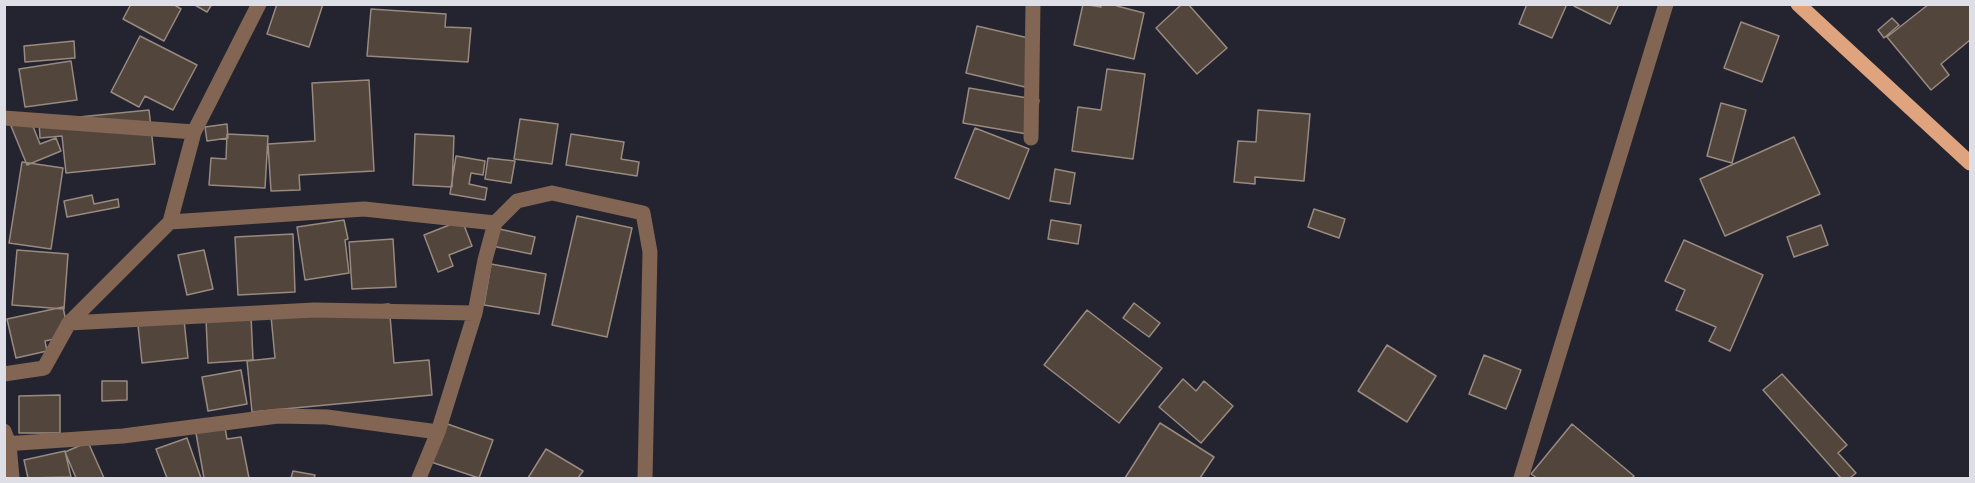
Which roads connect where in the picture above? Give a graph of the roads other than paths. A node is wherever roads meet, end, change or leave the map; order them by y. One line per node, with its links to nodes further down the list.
1 (259, 4): 6 (street)
2 (1033, 4): 7 (street)
3 (1666, 4): 19 (street)
4 (1798, 4): 8 (main road)
5 (4, 118): 6 (street)
6 (194, 132): 9 (street)
7 (1031, 138)
8 (1971, 163)
9 (170, 222): 10 (street); 12 (street)
10 (495, 223): 11 (street); 18 (street)
11 (475, 313): 12 (street); 14 (street)
12 (69, 323): 13 (street)
13 (4, 374)
14 (438, 432): 15 (street); 17 (street)
15 (6, 440): 16 (street)
16 (12, 478)
17 (419, 478)
18 (645, 478)
19 (1521, 478)

